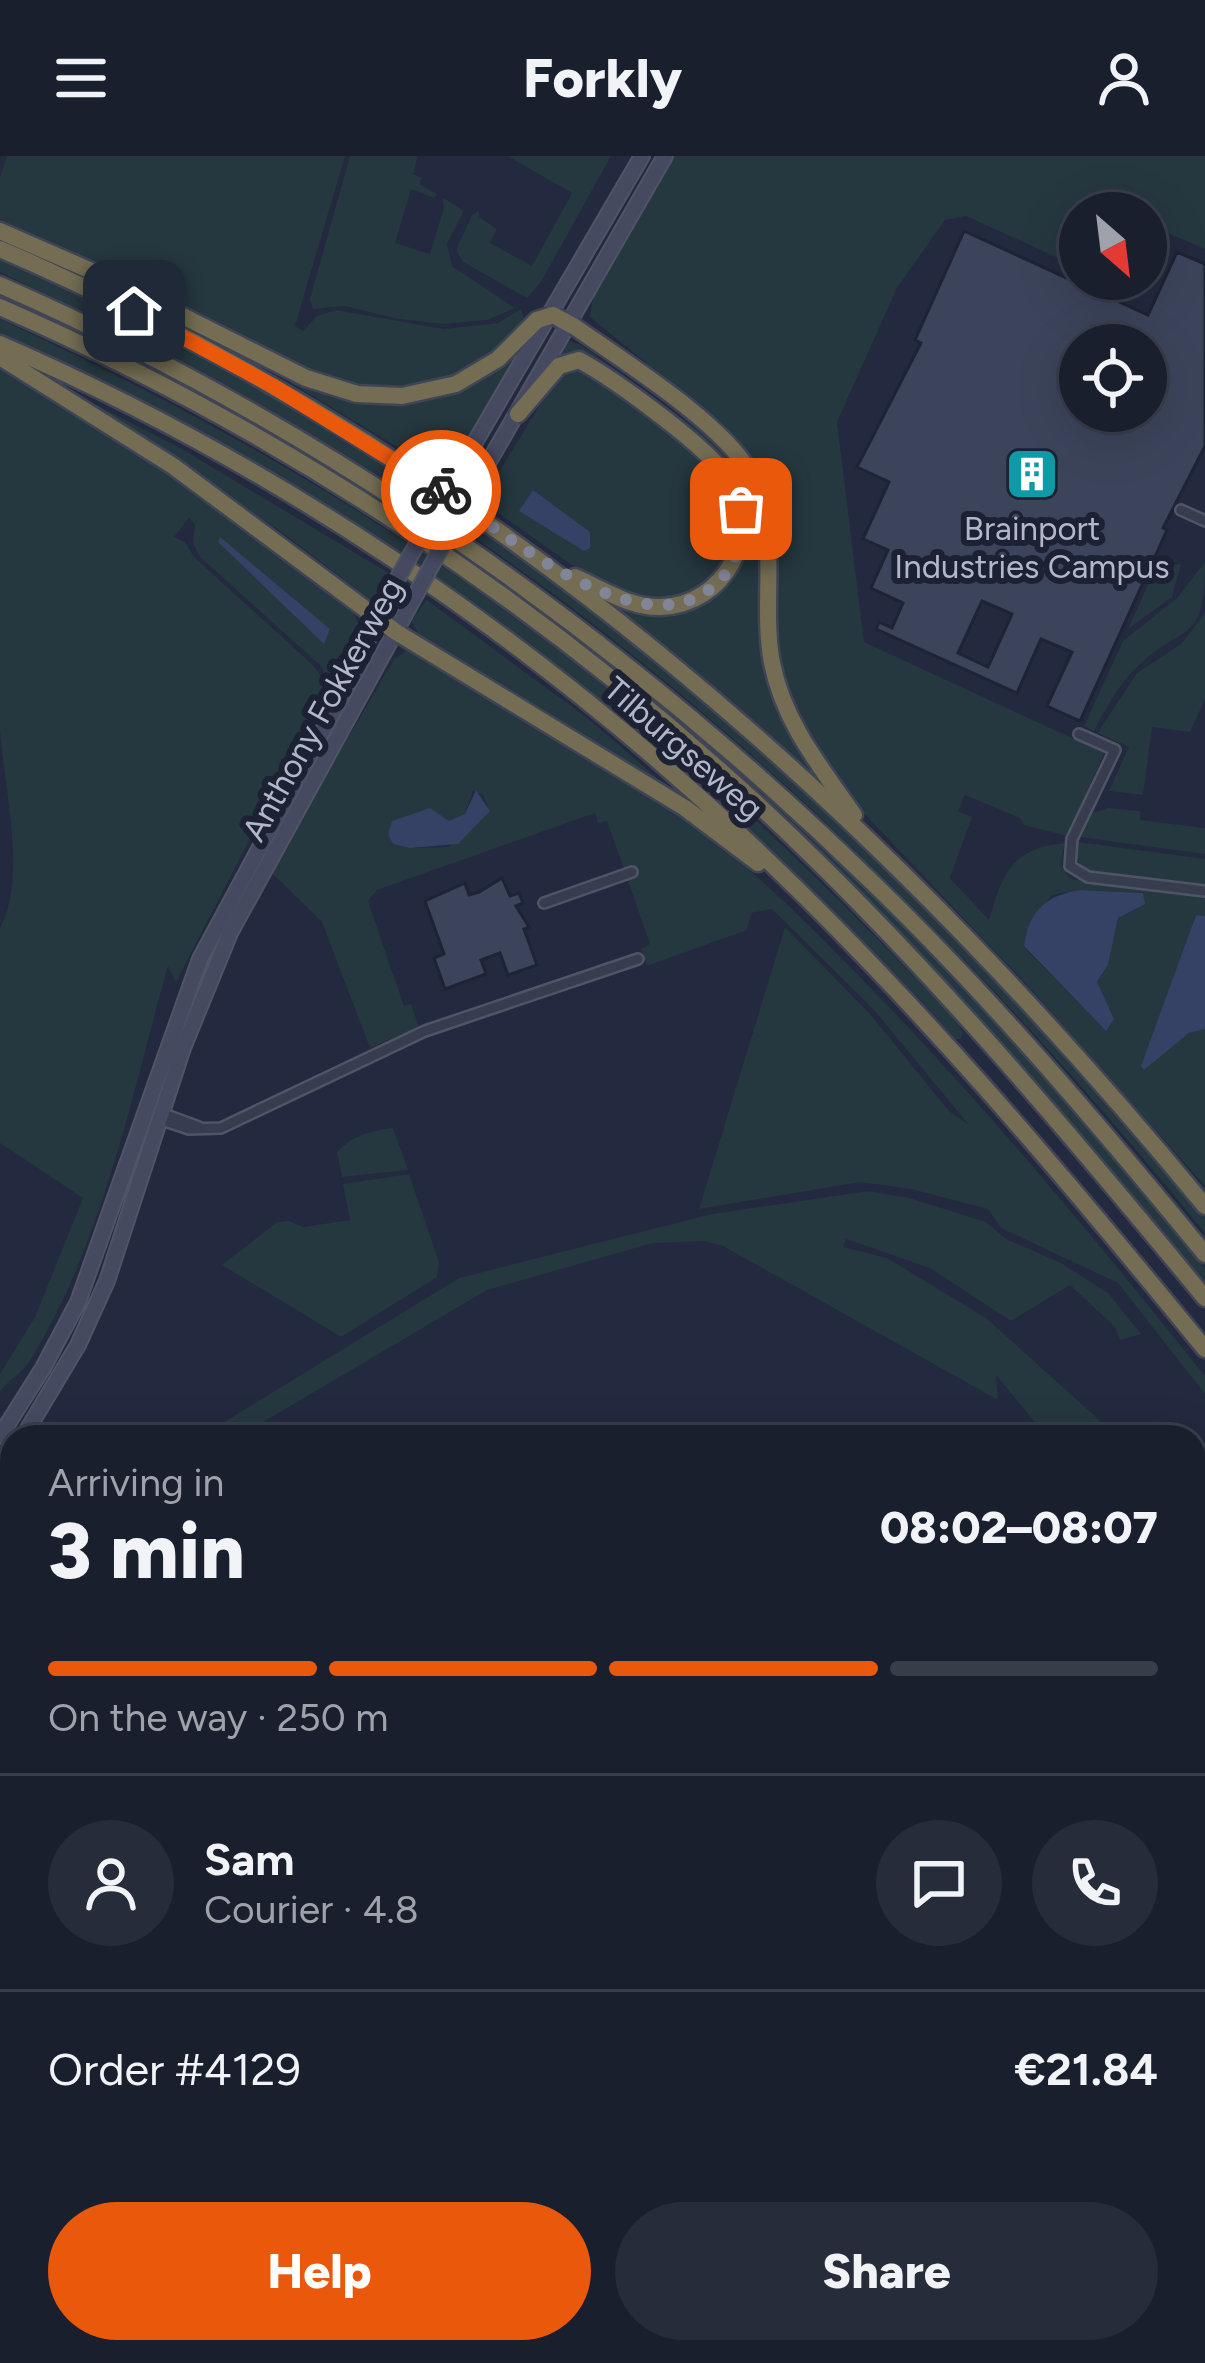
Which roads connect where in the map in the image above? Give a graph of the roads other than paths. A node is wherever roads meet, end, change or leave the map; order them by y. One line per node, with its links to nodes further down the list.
1 (642, 156): 7 (main road, Anthony Fokkerweg)
2 (665, 156): 7 (main road, Anthony Fokkerweg)
3 (0, 232): 7 (highway)
4 (0, 249): 13 (highway, Tilburgseweg)
5 (0, 285): 26 (highway, Tilburgseweg)
6 (0, 307): 27 (highway, Tilburgseweg)
7 (561, 319): 10 (main road, Anthony Fokkerweg); 14 (main road, Anthony Fokkerweg, bridge); 17 (highway)
8 (0, 344): 20 (highway, Tilburgseweg)
9 (0, 357): 14 (highway)
10 (518, 414): 13 (highway); 15 (main road, Anthony Fokkerweg, bridge)
11 (1180, 510): 12 (street)
12 (1205, 521)
13 (548, 564): 17 (highway, Tilburgseweg)
14 (377, 616): 15 (highway); 23 (main road, Anthony Fokkerweg)
15 (396, 632): 20 (highway); 24 (main road, Anthony Fokkerweg)
16 (1079, 734): 19 (street)
17 (875, 845): 25 (highway, Tilburgseweg)
18 (632, 872): 21 (street)
19 (1205, 891)
20 (802, 896): 28 (highway, Tilburgseweg)
21 (544, 903)
22 (638, 959): 24 (street)
23 (144, 1111): 24 (street); 29 (main road, Anthony Fokkerweg)
24 (162, 1117): 30 (main road, Anthony Fokkerweg)
25 (1205, 1206)
26 (1205, 1254)
27 (1205, 1298)
28 (1205, 1349)
29 (6, 1425)
30 (30, 1425)

